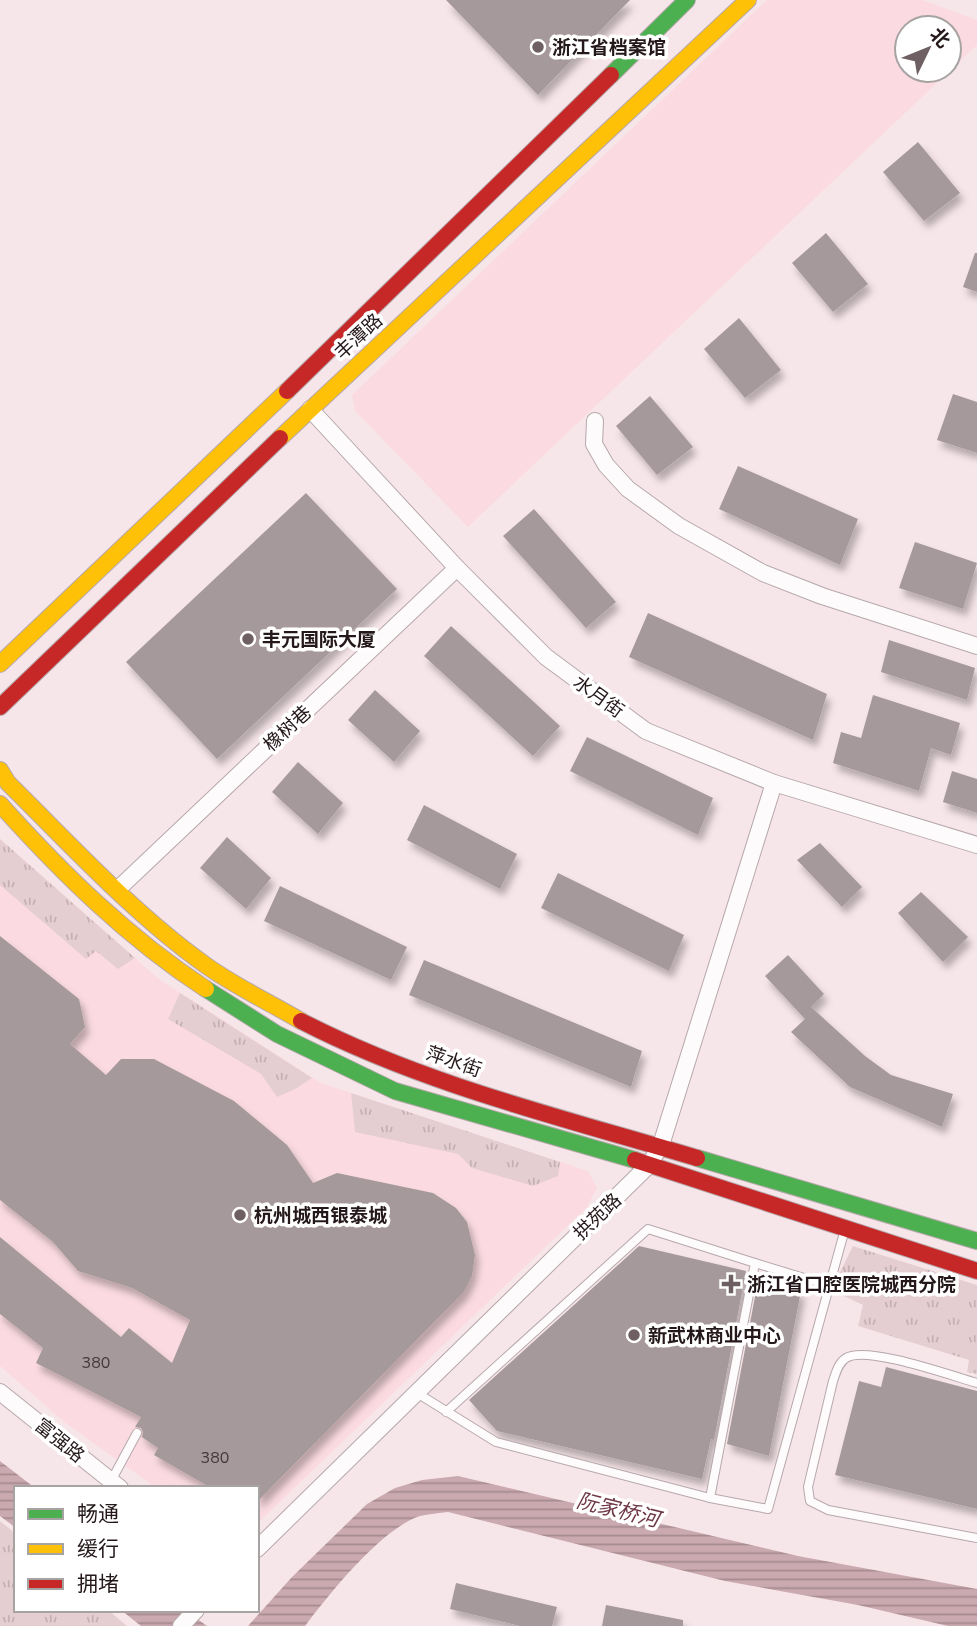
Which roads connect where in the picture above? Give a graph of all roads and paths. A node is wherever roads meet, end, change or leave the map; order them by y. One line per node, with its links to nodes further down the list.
1 (687, 0): 7 (main road, 丰潭路)
2 (748, 0): 3 (main road, 丰潭路)
3 (310, 409): 5 (street, 水月街); 8 (main road, 丰潭路)
4 (595, 421): 6 (street)
5 (457, 568): 10 (street, 水月街); 13 (street, 橡树巷)
6 (977, 646)
7 (0, 664)
8 (0, 707)
9 (0, 770): 13 (main road, 萍水街)
10 (774, 783): 12 (street, 水月街); 14 (street, 拱苑路)
11 (0, 804): 15 (main road)
12 (977, 845)
13 (118, 889): 14 (main road, 萍水街)
14 (661, 1145): 15 (street, 拱苑路); 17 (main road, 萍水街)
15 (649, 1165): 19 (main road); 23 (street, 拱苑路)
16 (845, 1229): 20 (lane)
17 (977, 1241)
18 (755, 1263): 20 (lane); 24 (lane); 27 (lane)
19 (977, 1271)
20 (830, 1286): 27 (lane)
21 (977, 1383): 28 (lane)
22 (0, 1392): 26 (street, 富强路)
23 (416, 1393): 24 (lane); 29 (street, 拱苑路)
24 (446, 1412): 27 (lane)
25 (137, 1433): 26 (lane)
26 (115, 1484)
27 (710, 1497)
28 (977, 1538)
29 (259, 1547)
30 (194, 1612): 31 (street)
31 (181, 1626)

